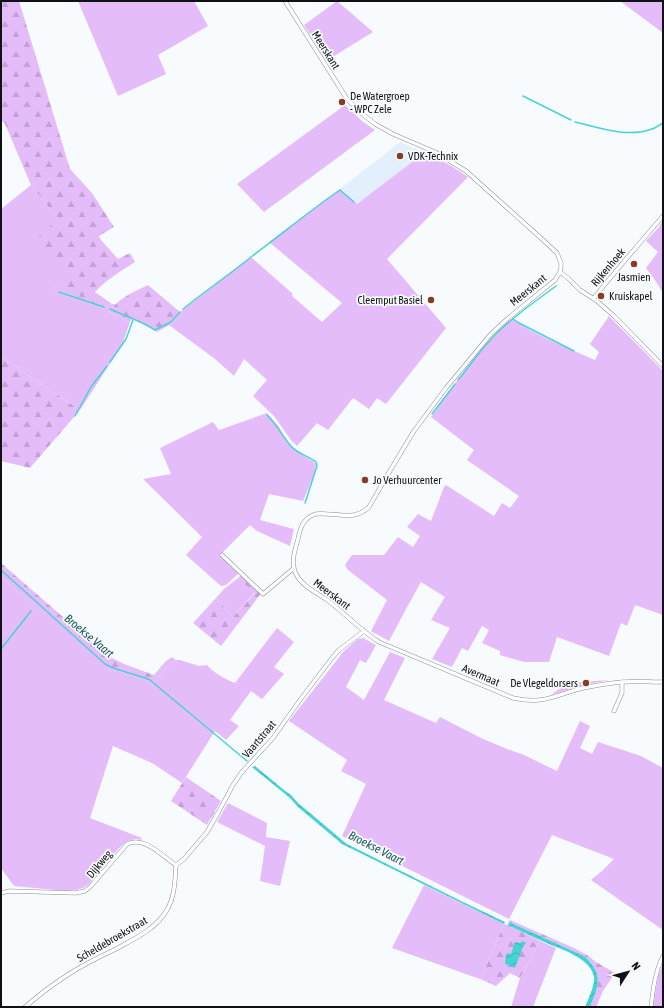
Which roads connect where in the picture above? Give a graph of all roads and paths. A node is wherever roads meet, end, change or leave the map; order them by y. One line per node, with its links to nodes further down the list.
1 (285, 1): 3 (street, Meerskant)
2 (663, 216): 4 (street, Rijkenhoek)
3 (560, 272): 4 (street, Rijkenhoek); 7 (street, Meerskant)
4 (594, 298): 5 (street)
5 (663, 366)
6 (222, 555): 7 (street)
7 (294, 568): 8 (street, Meerskant)
8 (364, 631): 9 (street, Avermaat); 12 (street, Vaartstraat)
9 (622, 682): 10 (street, Avermaat); 11 (street)
10 (663, 682)
11 (614, 710)
12 (176, 865): 13 (street, Dijkweg); 15 (street, Scheldebroekstraat)
13 (1, 893)
14 (663, 956): 16 (street)
15 (25, 1007)
16 (650, 1007)

